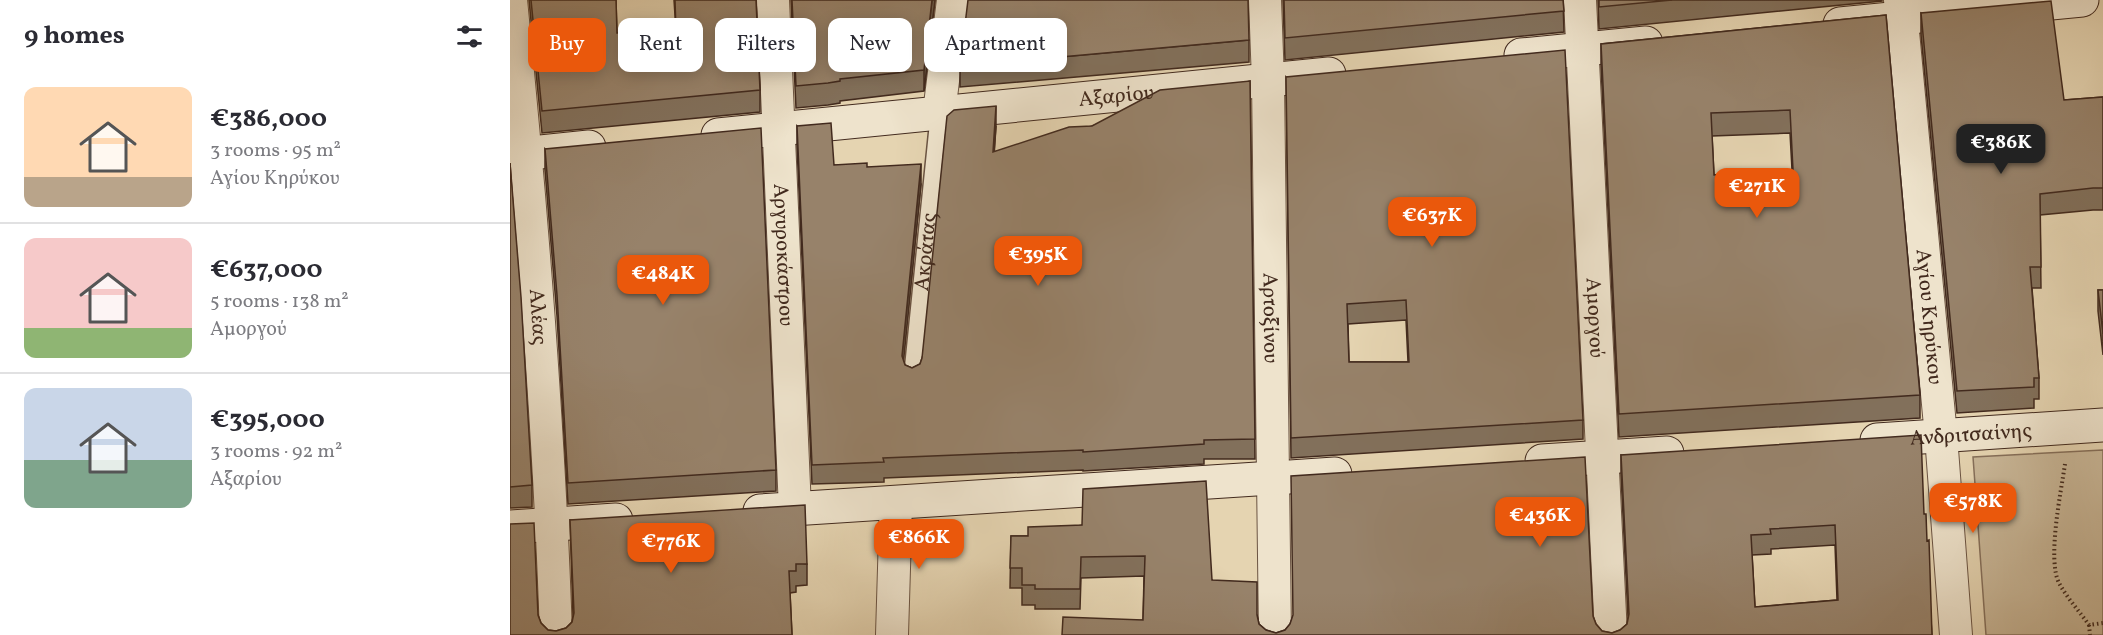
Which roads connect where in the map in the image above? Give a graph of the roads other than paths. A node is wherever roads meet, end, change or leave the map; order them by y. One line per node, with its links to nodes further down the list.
1 (511, 0): 18 (street, Αλέας)
2 (773, 0): 15 (street, Αργυροκάστρου)
3 (953, 0): 14 (street, Ακράτας)
4 (1265, 0): 13 (street, Αρτοξίνου)
5 (1580, 0): 10 (street, Αμοργού)
6 (2082, 0): 7 (street)
7 (1901, 9): 8 (street); 21 (street, Αγίου Κηρύκου)
8 (1807, 27)
9 (1678, 40): 10 (street)
10 (1583, 49): 11 (street); 24 (street, Αμοργού)
11 (1490, 58)
12 (1361, 71): 13 (street, Αξαρίου)
13 (1268, 81): 14 (street, Αξαρίου); 27 (street, Αρτοξίνου)
14 (939, 112): 15 (street, Αξαρίου); 19 (lane, Ακράτας)
15 (779, 129): 16 (street, Αξαρίου); 29 (street, Αργυροκάστρου)
16 (687, 138)
17 (618, 145): 18 (street)
18 (518, 154): 32 (street, Αλέας)
19 (912, 376)
20 (2103, 425): 21 (street, Ανδριτσαίνης)
21 (1941, 436): 22 (street, Ανδριτσαίνης); 38 (street, Αγίου Κηρύκου)
22 (1848, 442)
23 (1697, 452): 24 (street)
24 (1604, 457): 25 (street); 37 (street, Αμοργού)
25 (1508, 464)
26 (1365, 472): 27 (street)
27 (1272, 478): 28 (street); 36 (street, Αρτοξίνου)
28 (896, 502): 29 (street); 35 (street)
29 (795, 509): 30 (street)
30 (726, 513)
31 (645, 519): 32 (street)
32 (552, 525): 33 (street); 34 (street, Αλέας)
33 (510, 527)
34 (556, 635)
35 (892, 635)
36 (1275, 635)
37 (1611, 635)
38 (1956, 635)

